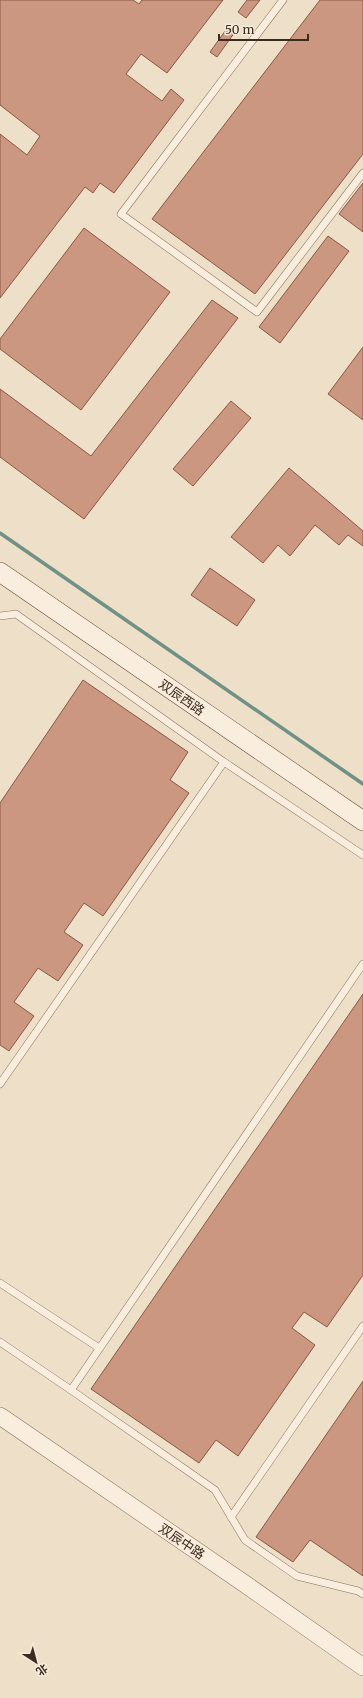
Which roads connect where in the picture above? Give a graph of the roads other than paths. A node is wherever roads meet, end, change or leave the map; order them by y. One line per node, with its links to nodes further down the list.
1 (283, 0): 2 (lane)
2 (363, 173)
3 (0, 572): 6 (main road, 双辰西路)
4 (0, 616): 5 (lane)
5 (224, 762): 7 (lane); 9 (lane)
6 (363, 822)
7 (363, 855)
8 (363, 964): 14 (lane)
9 (2, 1076): 10 (lane)
10 (0, 1084)
11 (0, 1283): 14 (lane)
12 (363, 1326): 17 (lane)
13 (0, 1342): 15 (lane)
14 (99, 1348): 15 (lane)
15 (71, 1390): 17 (lane)
16 (0, 1416): 19 (street, 双辰中路)
17 (231, 1516): 18 (lane)
18 (363, 1594)
19 (363, 1667)

